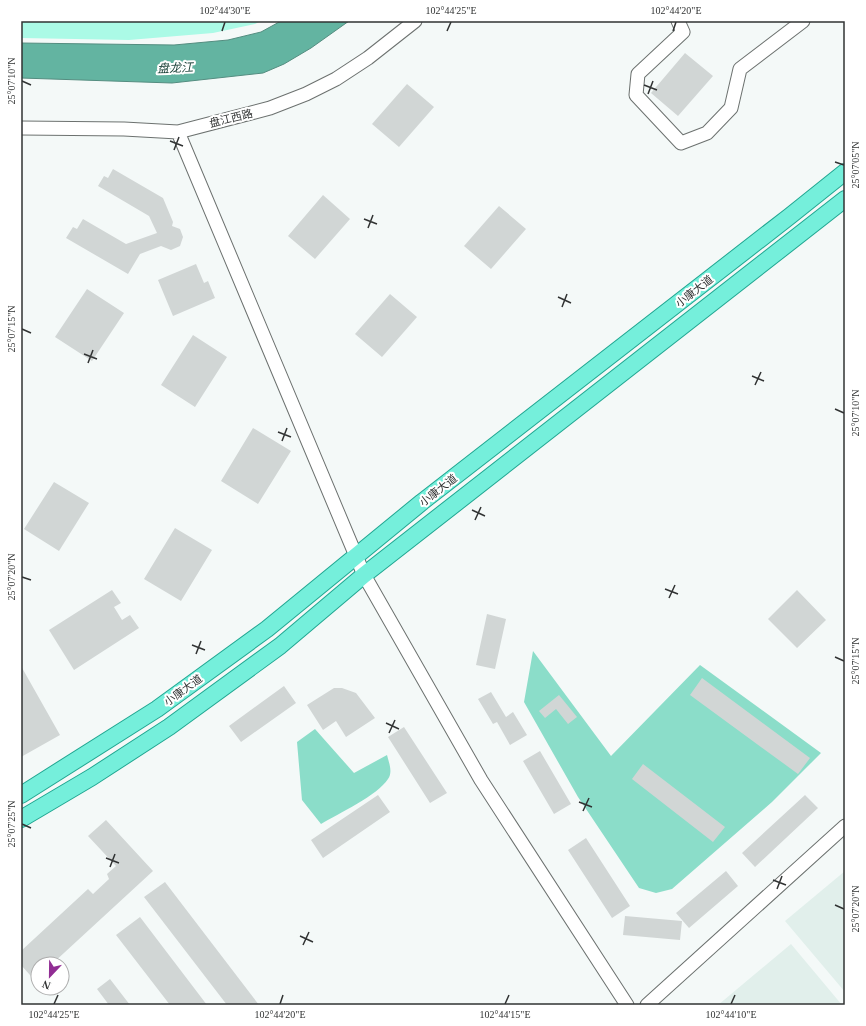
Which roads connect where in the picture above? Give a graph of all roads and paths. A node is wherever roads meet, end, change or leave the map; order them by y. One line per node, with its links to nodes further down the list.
1 (415, 21): 5 (street, 盘江西路)
2 (678, 21): 3 (street)
3 (803, 21)
4 (21, 128): 5 (street, 盘江西路)
5 (178, 132): 8 (street)
6 (845, 172): 8 (main road, 小康大道)
7 (845, 199): 9 (main road, 小康大道)
8 (356, 555): 9 (street); 10 (main road, 小康大道)
9 (364, 574): 11 (main road, 小康大道); 13 (street)
10 (21, 795)
11 (21, 819)
12 (845, 826): 14 (street)
13 (628, 1005)
14 (647, 1005)

